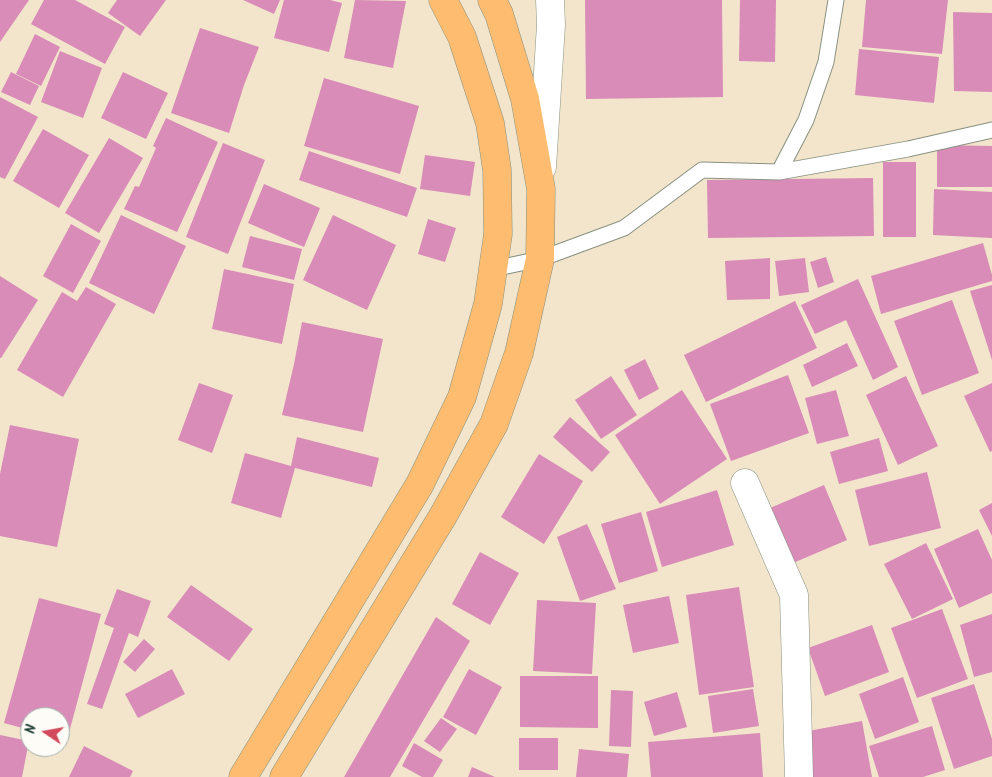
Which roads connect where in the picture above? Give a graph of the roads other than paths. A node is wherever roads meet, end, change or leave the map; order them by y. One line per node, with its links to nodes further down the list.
1 (443, 0): 9 (highway)
2 (492, 0): 7 (highway)
3 (550, 0): 7 (street)
4 (836, 0): 6 (lane)
5 (992, 130): 6 (lane)
6 (779, 172): 8 (lane)
7 (541, 188): 8 (highway)
8 (540, 259): 9 (lane); 12 (highway)
9 (493, 269): 11 (highway)
10 (745, 483): 13 (street)
11 (243, 777)
12 (284, 777)
13 (799, 777)

